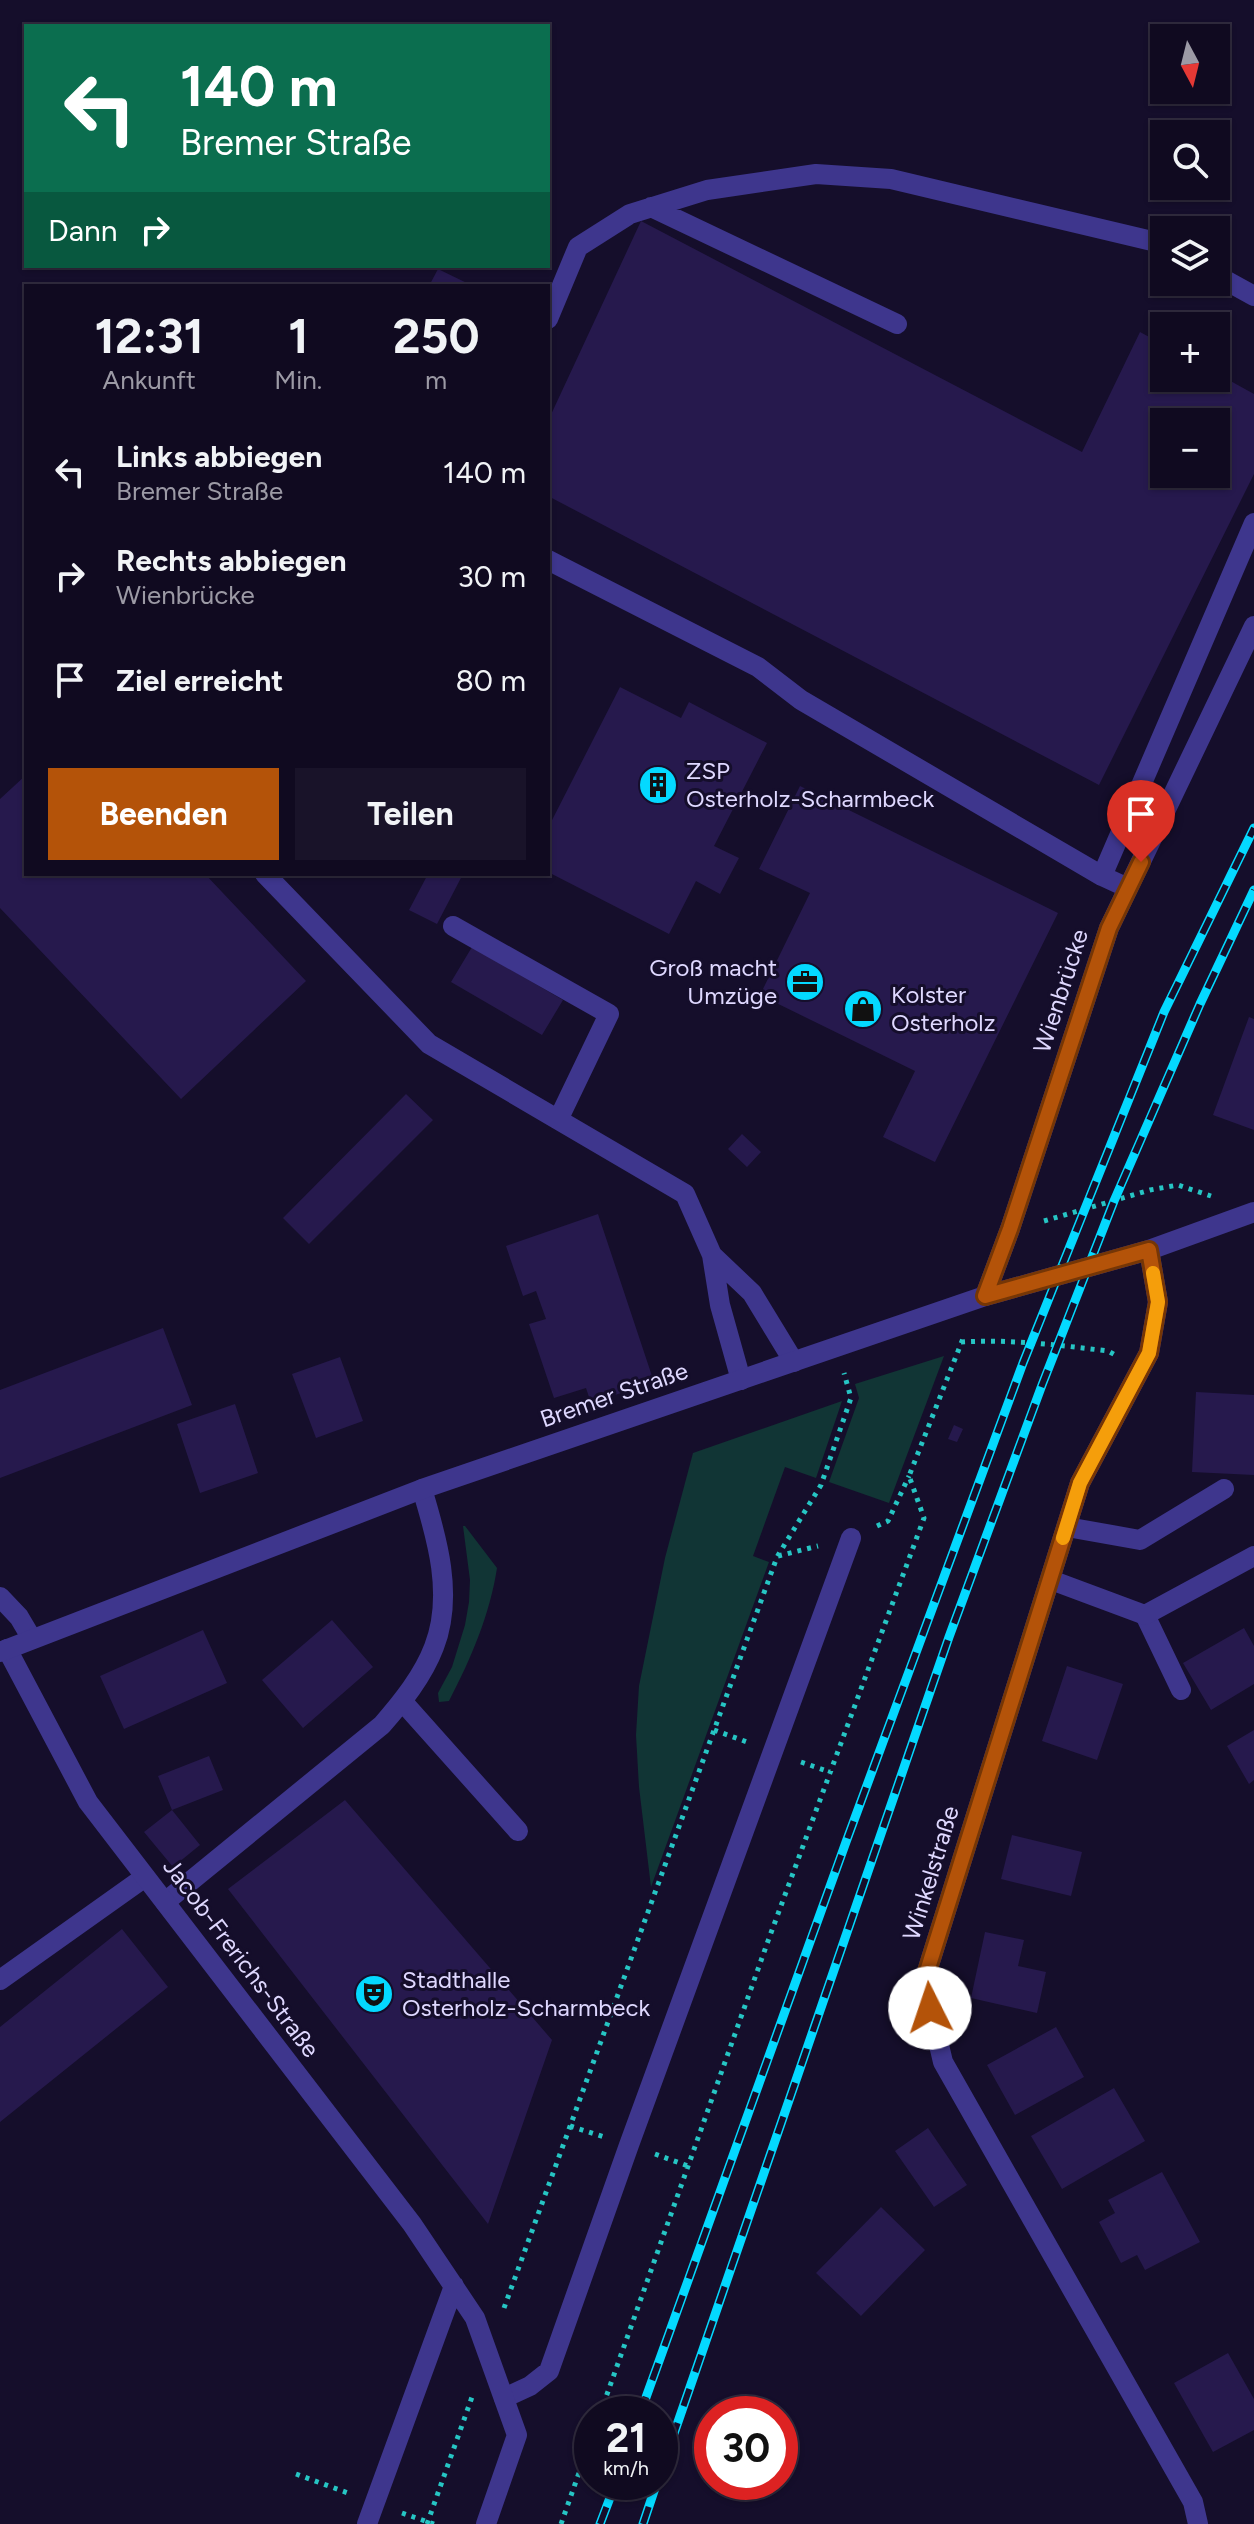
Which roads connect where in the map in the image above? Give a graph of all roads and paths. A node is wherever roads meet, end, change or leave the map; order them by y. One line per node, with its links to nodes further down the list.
1 (651, 207): 2 (street); 5 (street); 6 (street)
2 (1150, 241)
3 (1230, 283): 4 (street)
4 (1254, 296)
5 (550, 314)
6 (897, 324)
7 (1254, 523): 11 (street)
8 (550, 561): 11 (street)
9 (1254, 626): 12 (street, Wienbrücke)
10 (267, 876): 14 (street)
11 (1102, 876): 12 (street)
12 (1128, 888): 16 (street, Wienbrücke)
13 (453, 926): 14 (street)
14 (559, 1118): 18 (street)
15 (1251, 1213): 16 (path); 17 (street, Bremer Straße)
16 (1010, 1229): 19 (street, Wienbrücke)
17 (1149, 1250): 19 (street, Bremer Straße); 22 (street, Winkelstraße)
18 (712, 1255): 23 (street); 24 (street)
19 (985, 1296): 20 (path); 21 (street, Bremer Straße)
20 (960, 1342): 22 (path); 43 (path)
21 (836, 1347): 23 (street, Bremer Straße); 42 (path)
22 (1149, 1353): 27 (street, Winkelstraße)
23 (794, 1362): 24 (street, Bremer Straße)
24 (741, 1380): 25 (street, Bremer Straße)
25 (422, 1489): 33 (street, Bremer Straße); 36 (street)
26 (1224, 1489): 27 (street)
27 (1067, 1527): 30 (street, Winkelstraße)
28 (851, 1538): 44 (street)
29 (1254, 1556): 32 (street)
30 (1051, 1580): 32 (street); 50 (street, Winkelstraße)
31 (0, 1597): 33 (street)
32 (1145, 1615): 35 (street)
33 (32, 1639): 34 (street, Bremer Straße)
34 (4, 1651): 38 (street, Jacob-Frerichs-Straße)
35 (1181, 1690)
36 (402, 1701): 37 (street); 39 (street)
37 (518, 1831)
38 (145, 1877): 39 (street, Jacob-Frerichs-Straße); 40 (street)
39 (165, 1902): 41 (street, Jacob-Frerichs-Straße)
40 (0, 1980)
41 (454, 2286): 42 (street, Jacob-Frerichs-Straße); 46 (street)
42 (488, 2353): 44 (street, Jacob-Frerichs-Straße); 47 (path)
43 (606, 2396)
44 (504, 2398): 48 (street, Jacob-Frerichs-Straße)
45 (574, 2487): 49 (path)
46 (367, 2524)
47 (427, 2524)
48 (486, 2524)
49 (561, 2524)
50 (1198, 2524)

